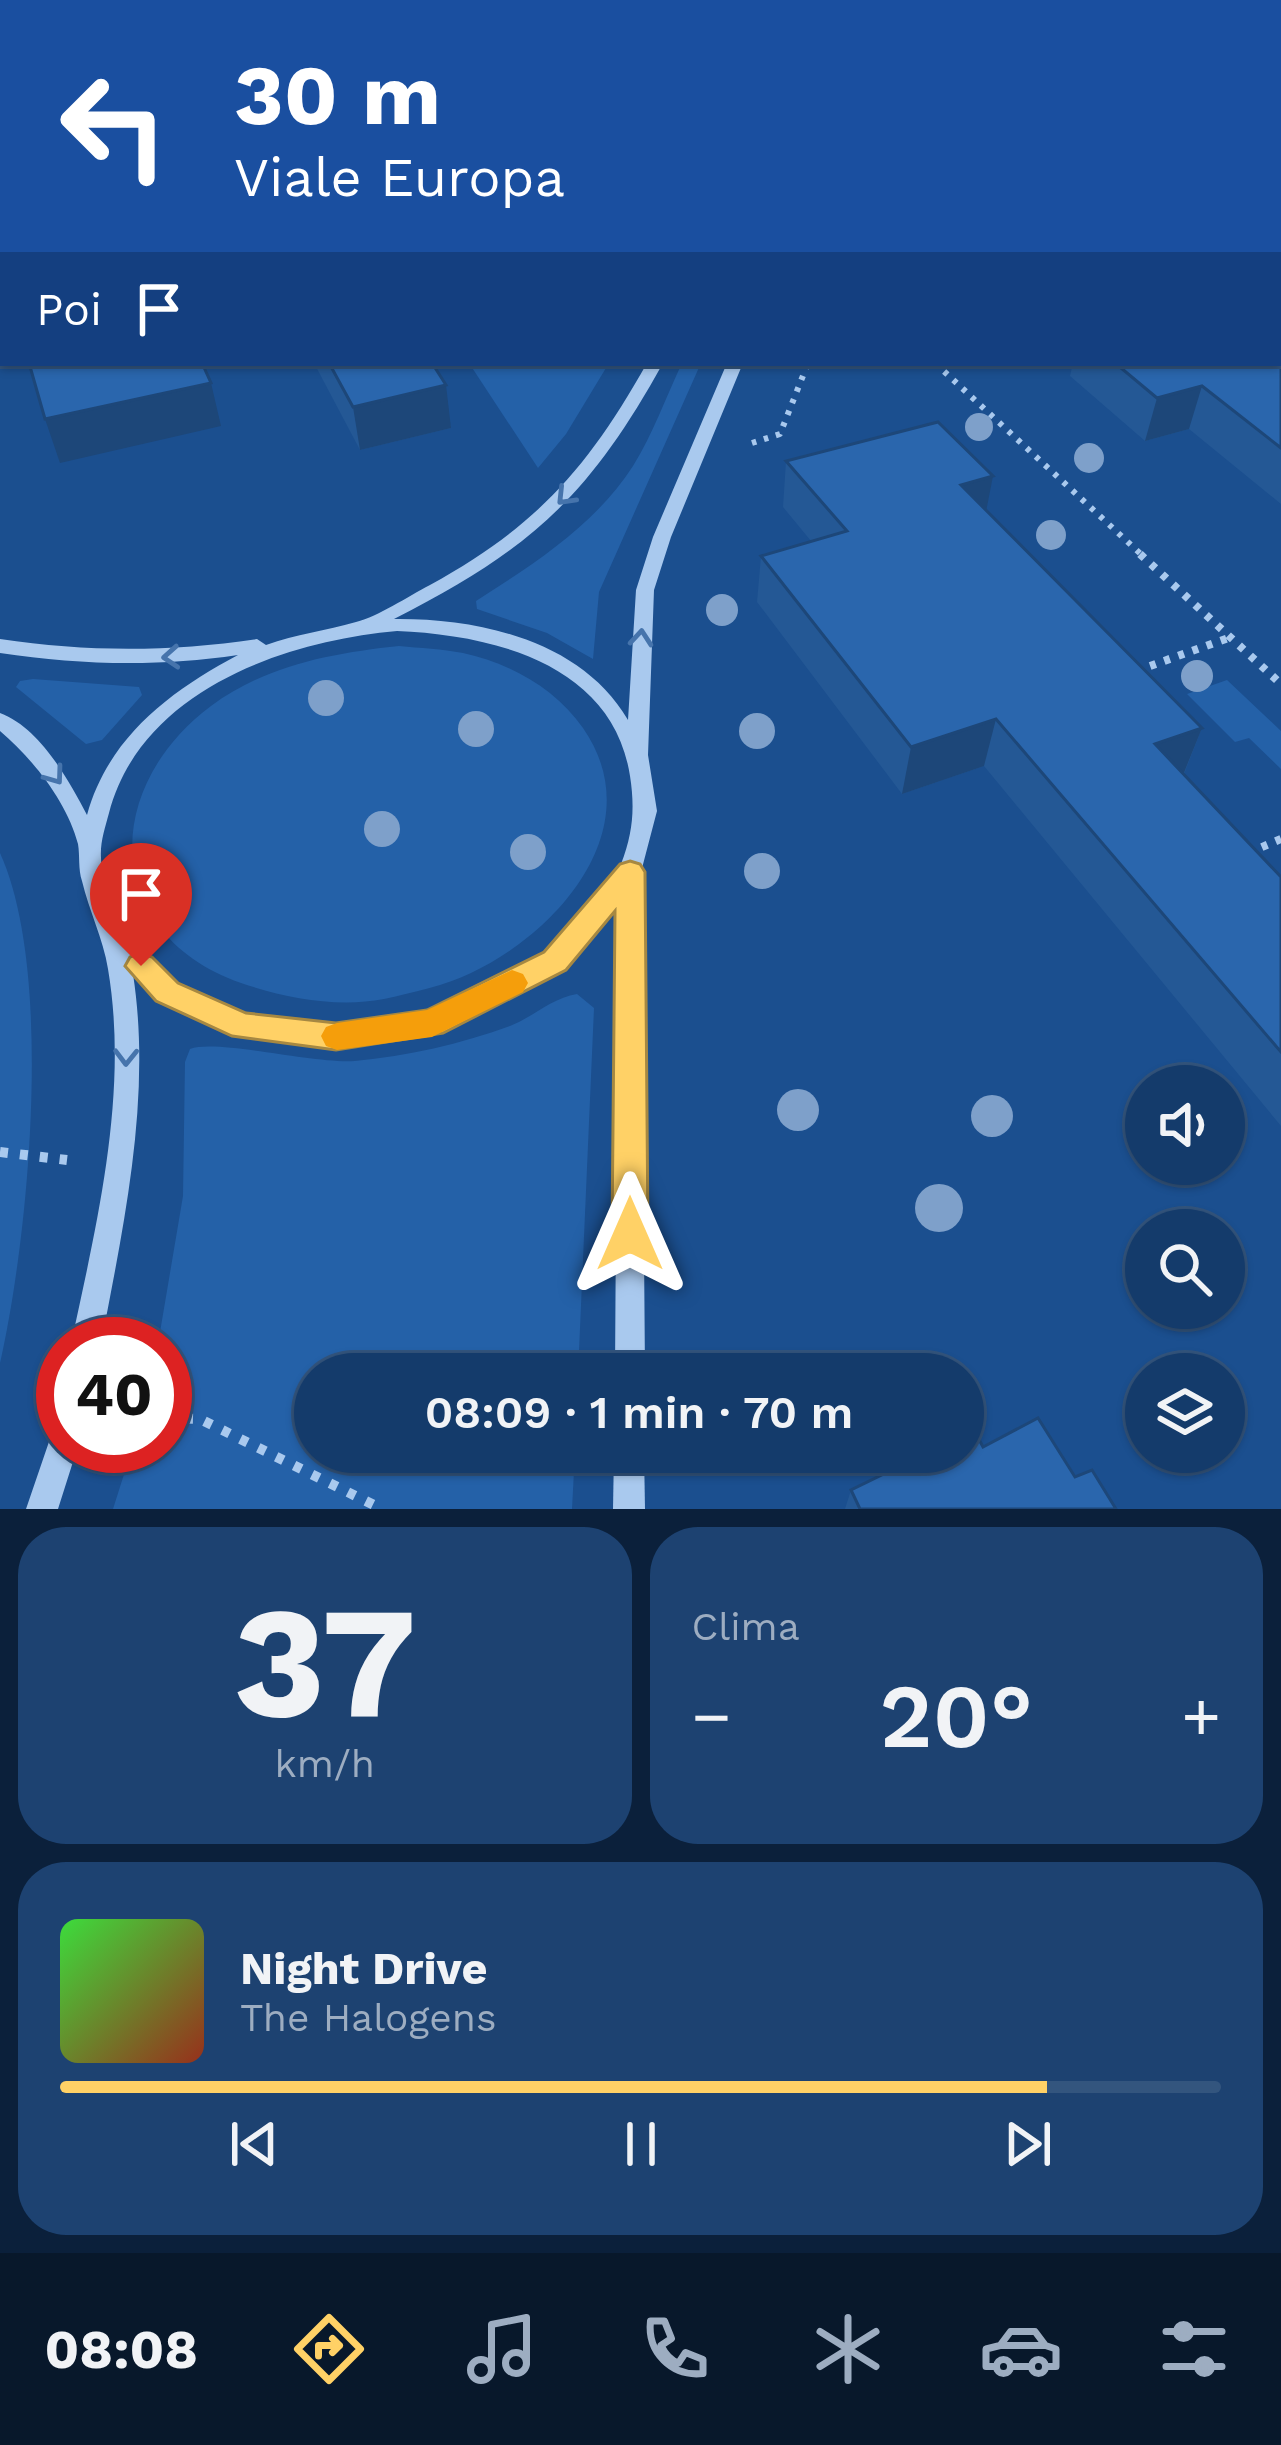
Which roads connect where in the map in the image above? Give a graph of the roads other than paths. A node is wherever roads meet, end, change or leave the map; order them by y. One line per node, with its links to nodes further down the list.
1 (653, 366): 3 (street, one-way to 3)
2 (734, 366): 7 (street, one-way to 2)
3 (364, 626): 4 (street); 7 (street)
4 (287, 642): 5 (street, one-way to 5); 8 (street)
5 (0, 646)
6 (0, 720): 8 (street, one-way to 8)
7 (638, 754): 9 (street)
8 (89, 845): 10 (street)
9 (630, 872): 10 (street); 12 (street)
10 (115, 940): 11 (street, one-way to 11)
11 (92, 1317)
12 (630, 1353)
13 (54, 1473): 15 (street)
14 (629, 1473): 16 (street)
15 (42, 1509)
16 (629, 1509)

